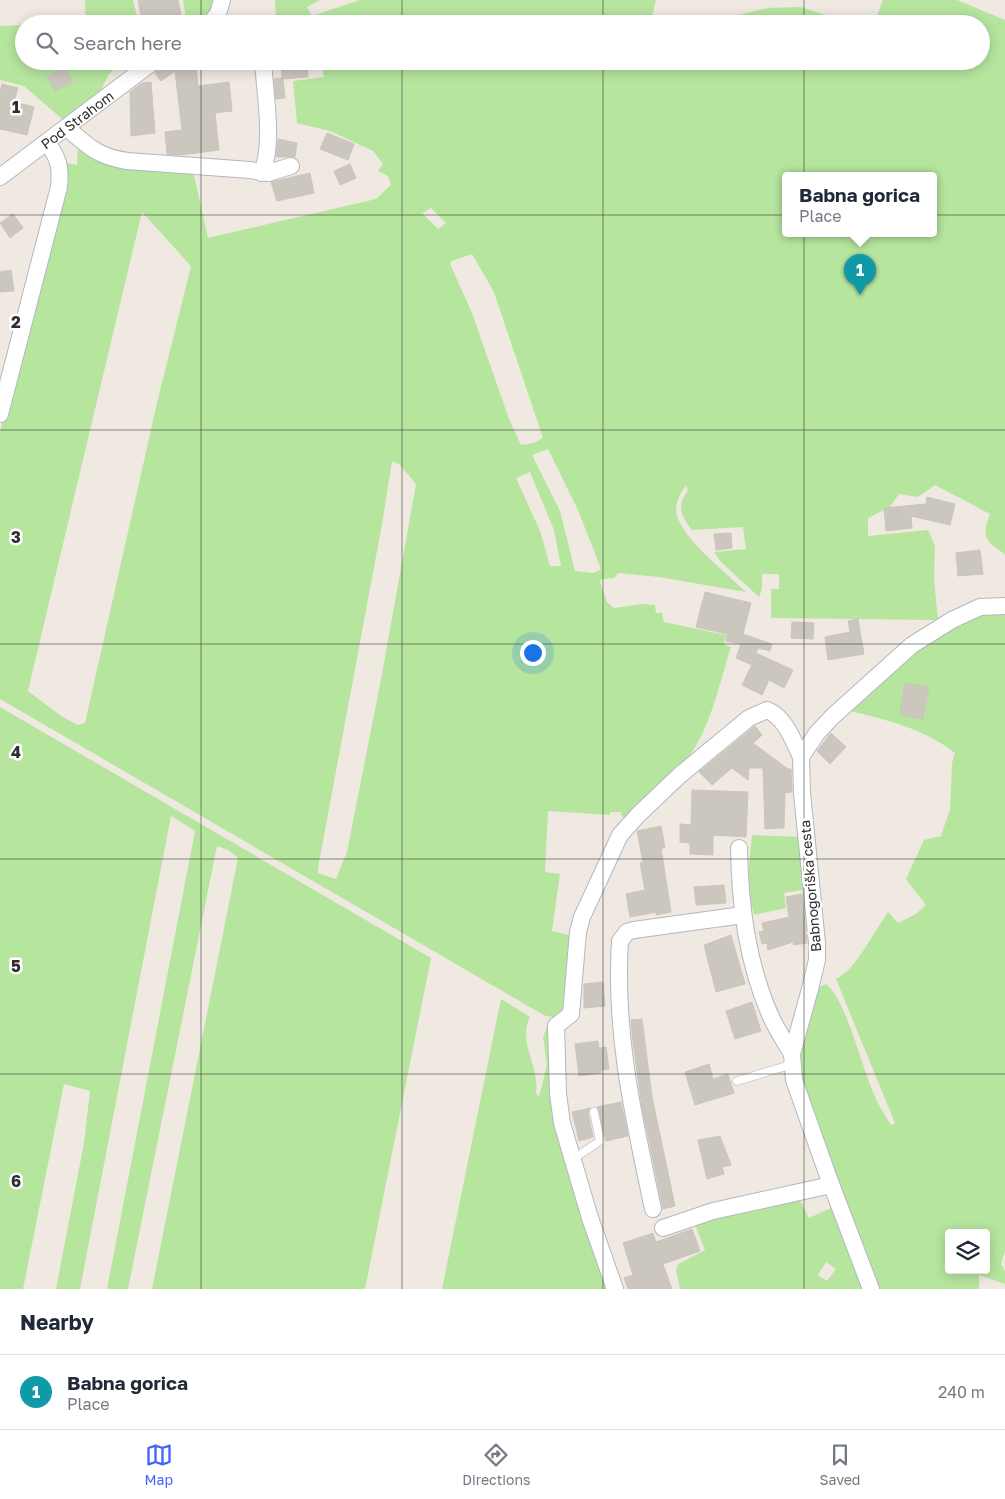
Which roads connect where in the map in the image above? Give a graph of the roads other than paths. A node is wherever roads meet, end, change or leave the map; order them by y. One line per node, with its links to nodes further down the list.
1 (222, 0): 2 (street)
2 (217, 15)
3 (142, 70): 5 (street, Pod Strahom)
4 (264, 70): 8 (street)
5 (67, 128): 6 (street, Pod Strahom); 8 (street)
6 (47, 143): 9 (street, Pod Strahom); 10 (street)
7 (291, 166): 8 (street)
8 (262, 173)
9 (0, 176)
10 (3, 392): 11 (street)
11 (0, 414)
12 (1005, 606): 13 (street)
13 (801, 757): 16 (street, Babnogoriška cesta); 19 (street)
14 (739, 848): 15 (street)
15 (743, 915): 16 (street); 21 (street)
16 (793, 1059): 17 (lane); 20 (street, Babnogoriška cesta)
17 (737, 1081)
18 (594, 1112): 19 (lane)
19 (571, 1160): 23 (street)
20 (831, 1185): 22 (street); 24 (street, Babnogoriška cesta)
21 (653, 1209)
22 (663, 1228)
23 (615, 1289)
24 (871, 1289)

